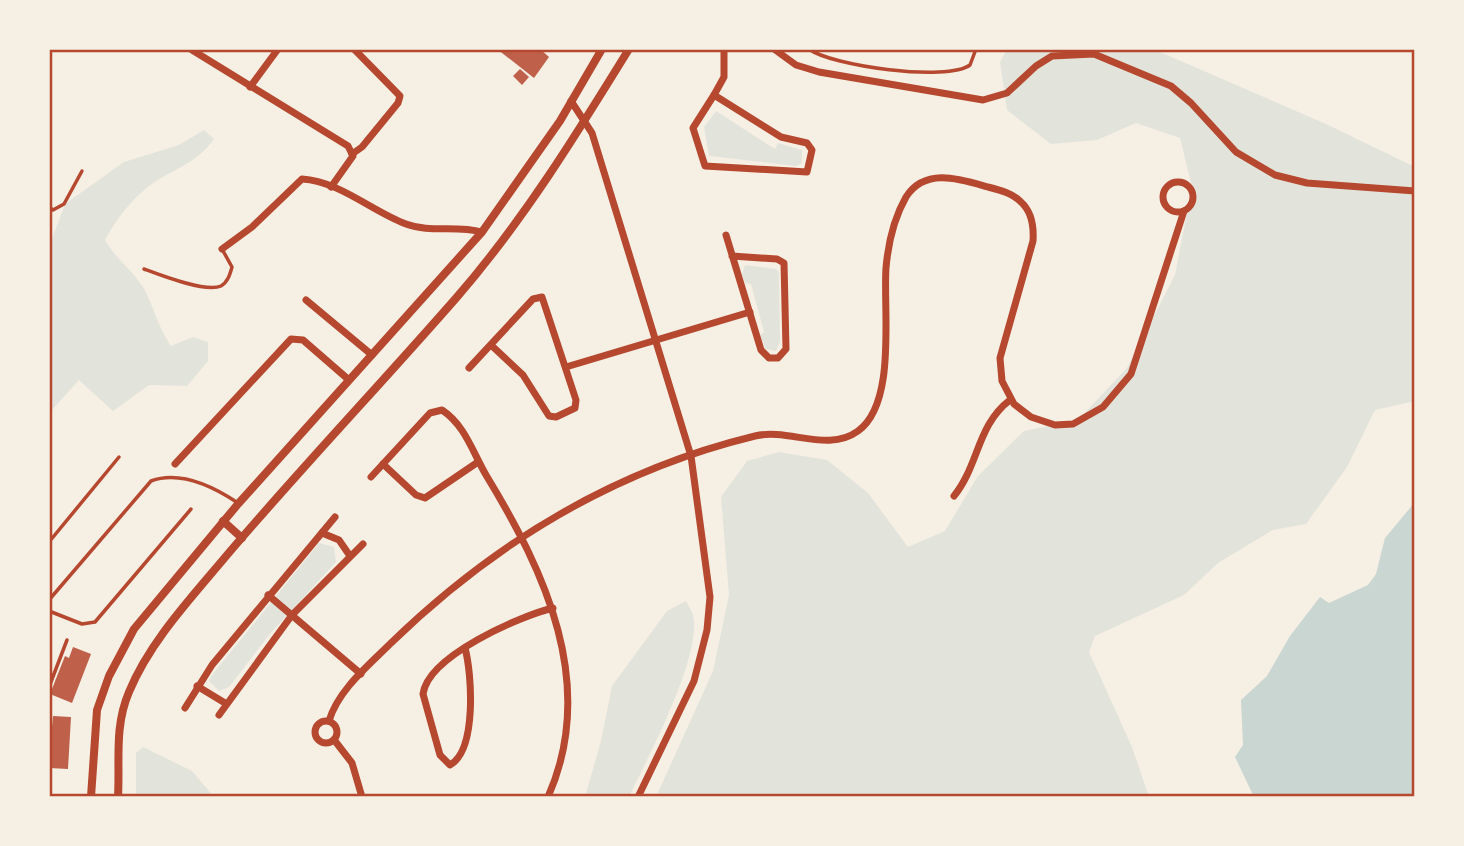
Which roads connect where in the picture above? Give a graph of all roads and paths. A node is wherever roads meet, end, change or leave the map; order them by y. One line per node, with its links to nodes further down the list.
1 (278, 49): 10 (street)
2 (354, 49): 14 (street)
3 (603, 49): 12 (street)
4 (629, 49): 13 (street)
5 (724, 49): 11 (street)
6 (774, 49): 17 (street)
7 (809, 49): 8 (lane)
8 (976, 49)
9 (192, 50): 10 (street)
10 (250, 87): 14 (street)
11 (714, 95): 11 (street)
12 (571, 101): 13 (street); 20 (street)
13 (585, 121): 27 (street); 47 (street)
14 (352, 153): 16 (street)
15 (82, 171): 18 (lane)
16 (331, 187): 20 (street); 22 (street)
17 (1415, 191)
18 (49, 207)
19 (1184, 211): 19 (street); 33 (street)
20 (482, 232): 29 (street)
21 (726, 235): 23 (street)
22 (222, 249): 24 (lane)
23 (732, 256): 26 (street); 26 (street)
24 (144, 269)
25 (306, 300): 29 (street)
26 (750, 312): 27 (street)
27 (655, 340): 30 (street); 34 (street)
28 (491, 345): 30 (street); 30 (street); 31 (street)
29 (372, 355): 32 (street)
30 (566, 367)
31 (469, 368)
32 (349, 380): 37 (street); 41 (street)
33 (1010, 400): 34 (street); 40 (street)
34 (691, 456): 46 (street); 70 (street)
35 (119, 457): 48 (lane)
36 (478, 462): 38 (street); 38 (street); 46 (street)
37 (175, 464)
38 (383, 464): 39 (street)
39 (371, 477)
40 (954, 496)
41 (238, 503): 44 (street); 52 (lane)
42 (191, 509): 54 (lane)
43 (335, 517): 45 (street)
44 (223, 521): 47 (street); 66 (street)
45 (321, 533): 50 (street); 51 (street)
46 (522, 537): 53 (street); 58 (street)
47 (242, 538): 67 (street)
48 (49, 542)
49 (363, 544): 50 (street)
50 (350, 556): 55 (street)
51 (268, 595): 55 (street); 59 (street)
52 (49, 600)
53 (554, 608): 57 (street); 69 (street)
54 (49, 611)
55 (292, 615): 58 (street); 61 (street)
56 (67, 640): 60 (lane)
57 (465, 648): 57 (street)
58 (361, 674): 64 (street)
59 (197, 686): 61 (street); 62 (street)
60 (49, 687)
61 (225, 703): 63 (street)
62 (185, 708)
63 (219, 715)
64 (329, 721): 65 (street); 65 (street)
65 (335, 740): 68 (street)
66 (91, 797)
67 (118, 797)
68 (362, 797)
69 (548, 797)
70 (638, 797)

